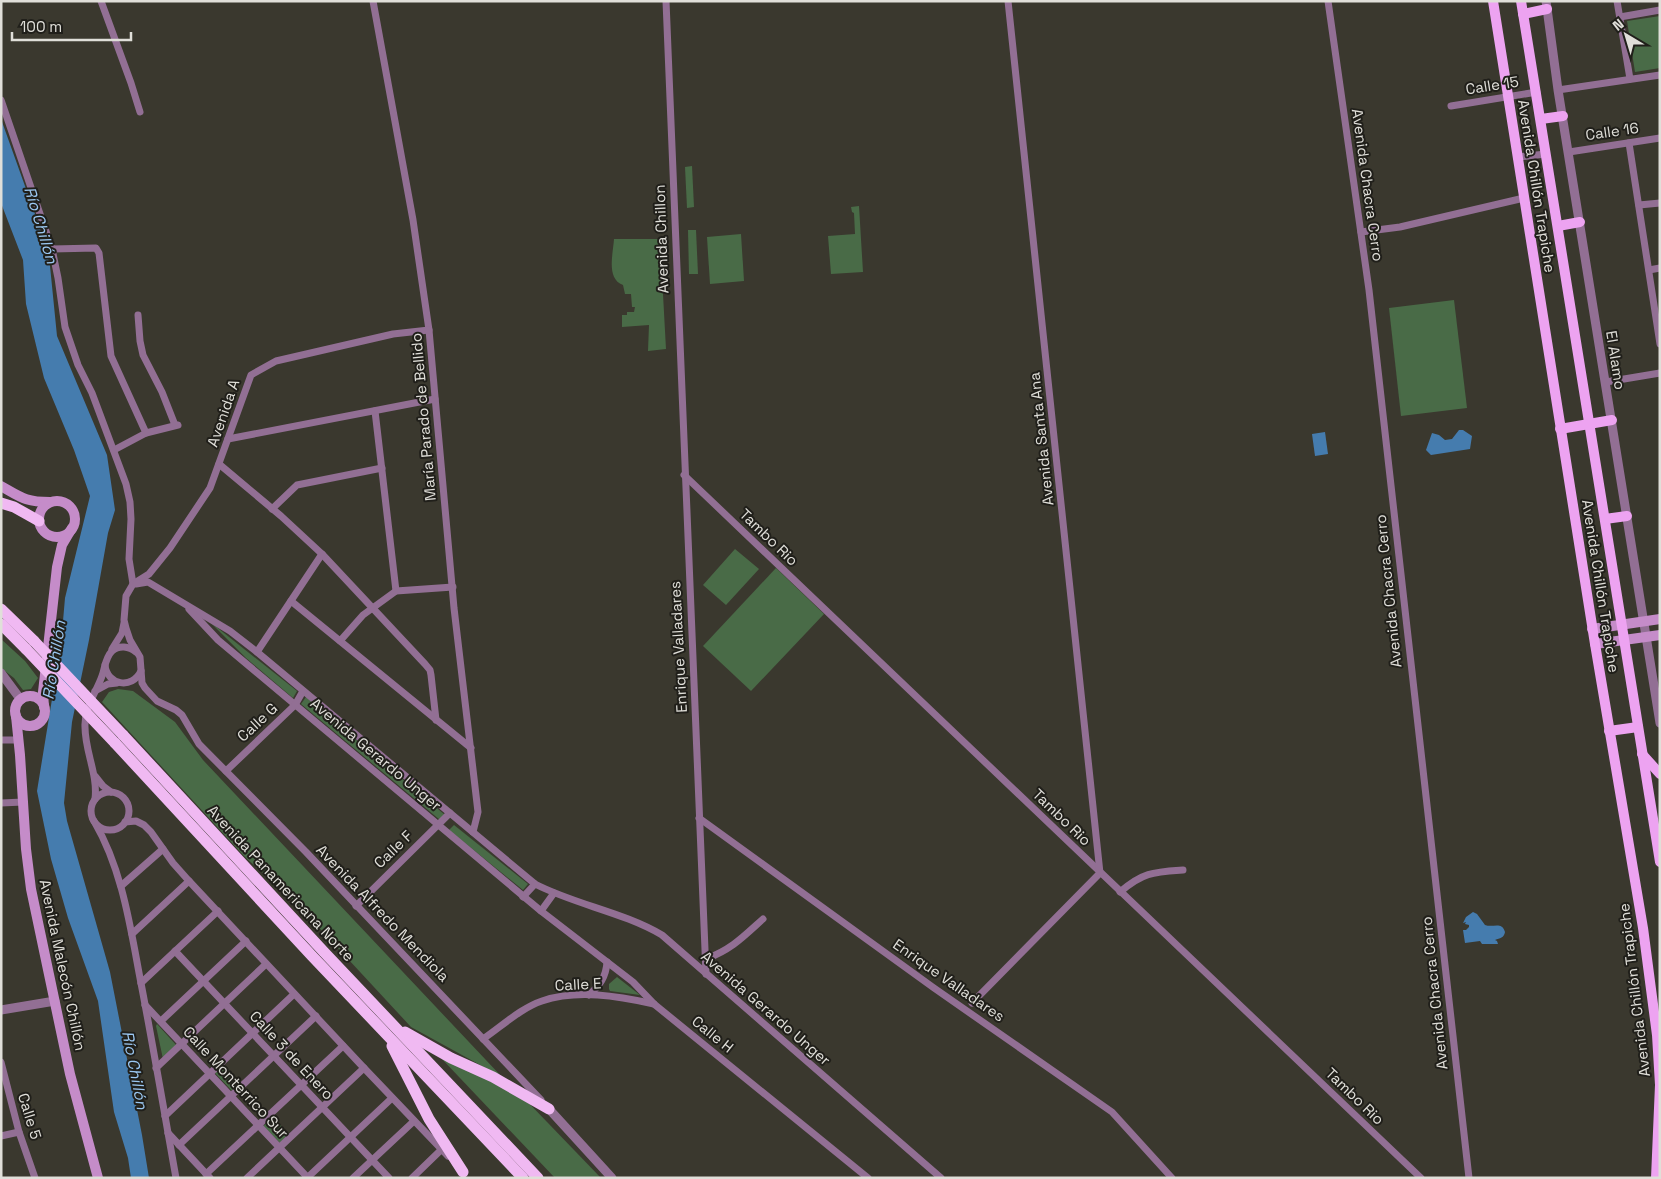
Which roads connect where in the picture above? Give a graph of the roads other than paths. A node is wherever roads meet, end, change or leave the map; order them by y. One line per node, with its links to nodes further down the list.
1 (101, 1): 20 (street)
2 (373, 1): 38 (street, María Parado de Bellido)
3 (666, 1): 53 (street, Avenida Chillon)
4 (1008, 1): 126 (street, Avenida Santa Ana)
5 (1328, 1): 33 (street, Avenida Chacra Cerro)
6 (1493, 1): 17 (main road, Avenida Chillón Trapiche)
7 (1521, 1): 11 (main road, Avenida Chillón Trapiche)
8 (1618, 1): 12 (street)
9 (1546, 5): 11 (main road); 15 (street, El Alamo)
10 (1660, 10): 12 (street)
11 (1524, 14): 16 (main road, Avenida Chillón Trapiche)
12 (1620, 17): 14 (street)
13 (1660, 75): 14 (street)
14 (1630, 79): 15 (street)
15 (1558, 90): 21 (street, El Alamo)
16 (1537, 92): 17 (street, Calle 15); 22 (main road, Avenida Chillón Trapiche)
17 (1508, 97): 19 (street, Calle 15); 27 (main road, Avenida Chillón Trapiche)
18 (1, 100): 34 (street)
19 (1451, 106)
20 (140, 112)
21 (1563, 116): 22 (main road); 25 (street, El Alamo)
22 (1541, 119): 26 (main road, Avenida Chillón Trapiche)
23 (1660, 138): 24 (street, Calle 16)
24 (1629, 143): 25 (street, Calle 16); 30 (street)
25 (1569, 152): 31 (street, El Alamo)
26 (1546, 154): 27 (street); 32 (main road, Avenida Chillón Trapiche)
27 (1518, 157): 28 (main road, Avenida Chillón Trapiche)
28 (1524, 198): 33 (street); 47 (main road, Avenida Chillón Trapiche)
29 (1660, 203): 30 (street)
30 (1639, 206): 36 (street)
31 (1580, 222): 32 (main road); 42 (street, El Alamo)
32 (1558, 226): 46 (main road, Avenida Chillón Trapiche)
33 (1361, 232): 201 (street, Avenida Chacra Cerro)
34 (52, 249): 48 (street); 50 (street)
35 (1660, 268): 36 (street)
36 (1649, 270): 39 (street)
37 (138, 315): 48 (street)
38 (428, 330): 43 (street, María Parado de Bellido); 49 (street, Avenida A)
39 (1659, 334): 40 (street)
40 (1660, 344)
41 (1660, 373): 42 (street)
42 (1606, 382): 45 (street, El Alamo)
43 (435, 399): 44 (street); 66 (street, María Parado de Bellido)
44 (375, 411): 49 (street); 52 (street)
45 (1612, 420): 46 (main road); 58 (street, El Alamo)
46 (1589, 424): 47 (main road); 59 (main road, Avenida Chillón Trapiche)
47 (1560, 429): 77 (main road, Avenida Chillón Trapiche)
48 (146, 433): 50 (street)
49 (228, 439): 51 (street, Avenida A)
50 (114, 450): 65 (street)
51 (219, 464): 57 (street); 65 (street, Avenida A)
52 (382, 468): 57 (street); 67 (street)
53 (684, 475): 116 (street, Enrique Valladares); 126 (street, Tambo Rio)
54 (1, 486): 55 (main road)
55 (51, 502): 60 (main road); 61 (main road)
56 (1, 504): 60 (highway)
57 (272, 509): 63 (street)
58 (1627, 516): 59 (main road); 74 (street, El Alamo)
59 (1604, 519): 76 (main road, Avenida Chillón Trapiche)
60 (39, 521): 62 (main road)
61 (72, 528): 62 (main road); 64 (main road)
62 (46, 533): 64 (main road)
63 (322, 554): 69 (street); 70 (street)
64 (57, 567): 90 (main road)
65 (133, 584): 68 (street, Avenida Gerardo Unger); 73 (street, Avenida Alfredo Mendiola)
66 (452, 587): 67 (street); 105 (street, María Parado de Bellido)
67 (396, 591): 70 (street)
68 (179, 600): 86 (street, Avenida Gerardo Unger); 95 (street, Avenida Gerardo Unger)
69 (290, 601): 81 (street); 86 (street)
70 (373, 608): 81 (street); 98 (street)
71 (1, 609): 83 (highway, Avenida Panamericana Norte)
72 (1660, 619): 74 (main road)
73 (124, 620): 84 (street); 85 (street, Avenida Alfredo Mendiola)
74 (1644, 621): 76 (main road); 79 (street, El Alamo)
75 (1, 624): 83 (highway, Avenida Panamericana Norte)
76 (1621, 624): 77 (main road); 80 (main road, Avenida Chillón Trapiche)
77 (1592, 628): 82 (main road, Avenida Chillón Trapiche)
78 (1660, 635): 79 (main road)
79 (1647, 637): 80 (main road); 100 (street, El Alamo)
80 (1624, 640): 82 (main road); 101 (main road, Avenida Chillón Trapiche)
81 (340, 641): 98 (street)
82 (1594, 644): 102 (main road, Avenida Chillón Trapiche)
83 (30, 645): 156 (highway, Avenida Panamericana Norte, bridge)
84 (110, 652): 85 (street); 87 (street)
85 (137, 652): 88 (street, Avenida Alfredo Mendiola)
86 (257, 652): 93 (street, Avenida Gerardo Unger)
87 (105, 664): 91 (street); 92 (street)
88 (142, 668): 91 (street); 109 (street, Avenida Alfredo Mendiola)
89 (1, 673): 94 (street)
90 (45, 683): 94 (main road); 96 (main road)
91 (119, 683): 92 (street)
92 (95, 691): 108 (street)
93 (303, 691): 95 (street, Calle G); 115 (street, Avenida Gerardo Unger)
94 (23, 699): 96 (main road); 97 (main road)
95 (295, 705): 109 (street, Calle G); 119 (street, Avenida Gerardo Unger)
96 (44, 707): 99 (main road)
97 (16, 716): 99 (main road); 104 (main road, Avenida Malecón Chillón)
98 (436, 720): 105 (street)
99 (38, 723): 107 (main road, Avenida Malecón Chillón)
100 (1660, 723)
101 (1638, 727): 102 (main road); 106 (main road, Avenida Chillón Trapiche)
102 (1609, 731): 158 (main road, Avenida Chillón Trapiche)
103 (1, 740): 104 (street)
104 (18, 740): 107 (main road, Avenida Malecón Chillón)
105 (470, 748): 121 (street, María Parado de Bellido)
106 (1642, 754): 110 (main road); 124 (main road, Avenida Chillón Trapiche)
107 (20, 755): 113 (main road, Avenida Malecón Chillón)
108 (93, 771): 111 (street); 112 (street)
109 (226, 771): 133 (street, Avenida Alfredo Mendiola)
110 (1660, 774)
111 (112, 792): 112 (street); 118 (street)
112 (95, 799): 117 (street)
113 (23, 802): 114 (street); 148 (main road, Avenida Malecón Chillón)
114 (1, 803)
115 (450, 813): 119 (street, Calle F); 121 (street, Avenida Gerardo Unger)
116 (699, 818): 140 (street, Enrique Valladares); 199 (street, Enrique Valladares)
117 (94, 822): 120 (street); 123 (street)
118 (125, 822): 120 (street); 122 (street)
119 (438, 824): 132 (street, Avenida Gerardo Unger); 133 (street, Calle F)
120 (115, 829): 123 (street)
121 (473, 832): 128 (street, Avenida Gerardo Unger)
122 (163, 849): 127 (street); 129 (street)
123 (108, 850): 129 (street)
124 (1660, 862)
125 (1183, 870): 130 (street)
126 (1100, 873): 130 (street, Tambo Rio); 150 (street)
127 (189, 880): 134 (street); 137 (street)
128 (535, 884): 131 (street, Avenida Gerardo Unger); 132 (street)
129 (121, 886): 137 (street)
130 (1120, 892): 200 (street, Tambo Rio)
131 (554, 893): 135 (street); 143 (street, Avenida Gerardo Unger)
132 (524, 897): 135 (street, Avenida Gerardo Unger)
133 (356, 906): 159 (street, Avenida Alfredo Mendiola)
134 (218, 911): 138 (street); 139 (street)
135 (541, 911): 141 (street, Calle H)
136 (763, 919): 140 (street)
137 (132, 934): 145 (street)
138 (246, 941): 142 (street); 144 (street)
139 (175, 951): 144 (street, Calle 3 de Enero); 145 (street)
140 (706, 958): 143 (street, Enrique Valladares)
141 (607, 962): 147 (street); 152 (street, Calle H)
142 (266, 964): 146 (street); 149 (street)
143 (706, 974): 198 (street, Avenida Gerardo Unger)
144 (204, 981): 149 (street, Calle 3 de Enero); 155 (street)
145 (141, 983): 151 (street)
146 (294, 994): 154 (street); 157 (street)
147 (589, 995): 152 (street, Calle E); 159 (street, Calle E)
148 (55, 1001): 153 (street); 187 (main road, Avenida Malecón Chillón)
149 (225, 1003): 157 (street, Calle 3 de Enero); 160 (street)
150 (972, 1003)
151 (145, 1004): 155 (street, Calle Monterrico Sur); 164 (street)
152 (654, 1004): 197 (street, Calle H)
153 (1, 1010)
154 (316, 1016): 161 (street); 162 (street)
155 (161, 1021): 160 (street, Calle Monterrico Sur)
156 (391, 1031): 172 (highway); 185 (highway); 194 (highway, Avenida Panamericana Norte); 195 (highway, Avenida Panamericana Norte)
157 (253, 1033): 162 (street, Calle 3 de Enero); 167 (street)
158 (1658, 1035): 202 (main road, Avenida Chillón Trapiche)
159 (484, 1039): 172 (street, Avenida Alfredo Mendiola)
160 (182, 1044): 164 (street); 167 (street, Calle Monterrico Sur)
161 (343, 1046): 165 (street); 168 (street)
162 (274, 1056): 168 (street, Calle 3 de Enero); 169 (street)
163 (1, 1062): 166 (street, Calle 5)
164 (156, 1068): 173 (street)
165 (364, 1068): 170 (street); 171 (street)
166 (2, 1073): 176 (street, Calle 5)
167 (210, 1073): 169 (street, Calle Monterrico Sur); 173 (street)
168 (301, 1084): 171 (street, Calle 3 de Enero); 175 (street)
169 (231, 1096): 175 (street, Calle Monterrico Sur); 180 (street)
170 (392, 1098): 174 (street); 179 (street)
171 (322, 1107): 179 (street, Calle 3 de Enero); 181 (street)
172 (549, 1109): 196 (street, Avenida Alfredo Mendiola)
173 (165, 1116): 177 (street)
174 (414, 1121): 182 (street); 183 (street)
175 (258, 1125): 181 (street, Calle Monterrico Sur); 184 (street)
176 (19, 1132): 178 (street); 186 (street, Calle 5)
177 (168, 1132): 180 (street); 188 (street)
178 (1, 1136)
179 (351, 1137): 183 (street, Calle 3 de Enero); 190 (street)
180 (179, 1145): 184 (street)
181 (279, 1147): 189 (street); 190 (street, Calle Monterrico Sur)
182 (442, 1150): 185 (street); 193 (street)
183 (372, 1160): 191 (street); 192 (street, Calle 3 de Enero)
184 (208, 1176)
185 (463, 1176)
186 (35, 1178)
187 (98, 1178)
188 (176, 1178)
189 (247, 1178)
190 (307, 1178)
191 (353, 1178)
192 (389, 1178)
193 (412, 1178)
194 (523, 1178)
195 (538, 1178)
196 (612, 1178)
197 (868, 1178)
198 (941, 1178)
199 (1172, 1178)
200 (1421, 1178)
201 (1469, 1178)
202 (1656, 1178)

